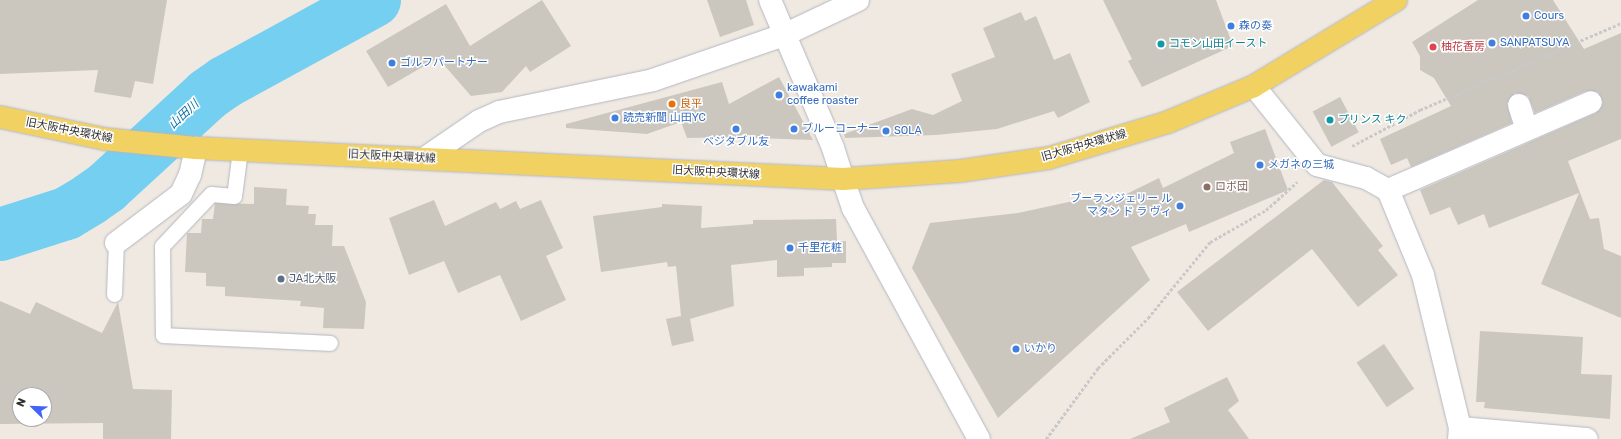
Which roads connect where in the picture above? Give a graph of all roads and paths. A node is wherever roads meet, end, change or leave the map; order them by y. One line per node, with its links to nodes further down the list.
1 (770, 0): 5 (street)
2 (858, 0): 5 (street)
3 (1396, 0): 6 (main road, 旧大阪中央環状線)
4 (1621, 23): 14 (path)
5 (784, 36): 13 (street); 15 (street)
6 (1254, 86): 14 (street); 15 (main road, 旧大阪中央環状線)
7 (1591, 102): 10 (street)
8 (1519, 105): 10 (street)
9 (0, 117): 11 (main road, 旧大阪中央環状線)
10 (1527, 129): 16 (street)
11 (196, 148): 12 (main road, 旧大阪中央環状線); 17 (street)
12 (240, 150): 13 (main road, 旧大阪中央環状線); 19 (lane)
13 (425, 158): 15 (main road, 旧大阪中央環状線)
14 (1317, 165): 16 (street); 22 (path)
15 (843, 179): 21 (street)
16 (1388, 190): 20 (street)
17 (116, 243): 18 (lane)
18 (114, 294)
19 (330, 343)
20 (1460, 434): 23 (street)
21 (979, 439)
22 (1046, 439)
23 (1587, 439)

